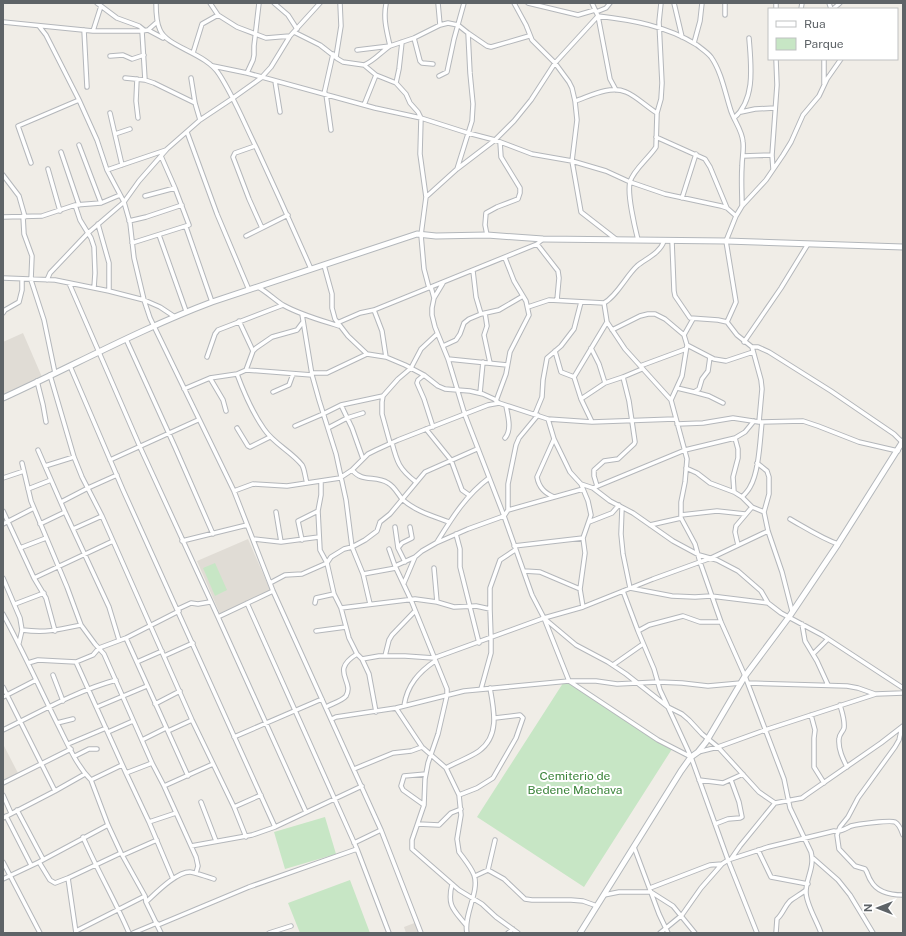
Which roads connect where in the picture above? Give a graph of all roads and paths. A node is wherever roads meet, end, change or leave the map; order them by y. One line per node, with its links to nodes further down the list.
1 (156, 3): 23 (street)
2 (210, 3): 20 (street)
3 (259, 3): 33 (street)
4 (274, 3): 29 (street)
5 (320, 3): 29 (street)
6 (340, 3): 47 (street)
7 (438, 3): 24 (street)
8 (464, 3): 25 (street)
9 (514, 3): 35 (street)
10 (528, 3): 19 (street)
11 (592, 3): 19 (street)
12 (610, 3): 19 (street)
13 (661, 3): 27 (street)
14 (674, 3): 36 (street)
15 (702, 3): 41 (street)
16 (725, 3): 21 (street)
17 (99, 4): 30 (street); 31 (street)
18 (386, 4): 42 (street)
19 (596, 13): 27 (street); 51 (street); 67 (street)
20 (218, 15): 33 (street); 44 (street)
21 (725, 15)
22 (3, 22): 26 (street)
23 (157, 22): 31 (street); 39 (street)
24 (440, 25): 25 (street); 37 (street)
25 (458, 25): 32 (street); 57 (street)
26 (39, 26): 28 (street); 70 (street)
27 (660, 28): 36 (street); 78 (street)
28 (84, 30): 30 (street); 65 (street)
29 (296, 30): 34 (street); 47 (street)
30 (93, 31): 31 (street)
31 (145, 31): 39 (street); 45 (street)
32 (468, 33): 35 (street); 86 (street)
33 (256, 34): 34 (street); 55 (street)
34 (290, 36): 60 (street)
35 (529, 36): 51 (street)
36 (682, 36): 41 (street)
37 (414, 38): 40 (street); 52 (street)
38 (750, 38): 76 (street)
39 (165, 39): 44 (street)
40 (402, 42): 42 (street); 64 (street)
41 (694, 44): 81 (street)
42 (390, 46): 43 (street); 53 (street)
43 (357, 50)
44 (193, 53): 54 (street)
45 (144, 55): 46 (street); 62 (street)
46 (110, 56)
47 (335, 56): 53 (street); 68 (street)
48 (776, 60): 74 (street)
49 (824, 60): 66 (street)
50 (840, 60): 66 (street)
51 (555, 63): 71 (street); 89 (street)
52 (433, 64)
53 (364, 65): 56 (street)
54 (213, 66): 55 (street); 69 (street)
55 (247, 74): 60 (street)
56 (376, 75): 64 (street); 73 (street)
57 (439, 76)
58 (125, 78): 61 (street)
59 (191, 78): 72 (street)
60 (261, 78): 63 (street); 69 (street)
61 (137, 79): 62 (street); 79 (street)
62 (145, 80): 72 (street)
63 (275, 81): 68 (street); 75 (street)
64 (396, 83): 80 (street)
65 (87, 87)
66 (824, 87): 103 (street)
67 (616, 90): 71 (street); 78 (street)
68 (325, 94): 73 (street); 84 (street)
69 (233, 98): 82 (street); 91 (street)
70 (79, 100): 99 (street); 104 (street)
71 (575, 101): 98 (street)
72 (195, 103): 82 (street)
73 (364, 105): 80 (street)
74 (775, 108): 76 (street); 97 (street)
75 (280, 112)
76 (741, 112): 81 (street)
77 (110, 113): 87 (street)
78 (656, 113): 88 (street)
79 (138, 118)
80 (421, 118): 86 (street); 110 (street)
81 (734, 118): 96 (street)
82 (200, 120): 85 (street)
83 (130, 129): 87 (street)
84 (330, 130)
85 (187, 132): 92 (street); 155 (street)
86 (468, 133): 89 (street); 102 (street)
87 (115, 134): 100 (street)
88 (656, 137): 94 (street); 106 (street)
89 (498, 141): 98 (street); 102 (street); 130 (street)
90 (79, 145): 113 (street)
91 (255, 146): 119 (street); 126 (street)
92 (167, 150): 95 (street); 100 (street)
93 (61, 152): 114 (street)
94 (696, 154): 111 (street); 117 (street)
95 (161, 156): 107 (street); 112 (street)
96 (743, 156): 97 (street); 116 (street)
97 (772, 156): 103 (street)
98 (572, 161): 106 (street); 133 (street)
99 (31, 163)
100 (122, 165): 104 (street)
101 (48, 169): 118 (street)
102 (457, 169): 110 (street)
103 (773, 169): 116 (street)
104 (107, 170): 108 (street)
105 (3, 175): 120 (street)
106 (630, 182): 111 (street); 134 (street)
107 (176, 188): 109 (street); 115 (street)
108 (120, 195): 112 (street); 113 (street)
109 (145, 196)
110 (426, 197): 129 (street)
111 (682, 198): 117 (street)
112 (124, 202): 123 (street); 124 (street)
113 (101, 203): 114 (street)
114 (77, 205): 118 (street); 127 (street)
115 (182, 205): 123 (street); 125 (street)
116 (742, 206): 121 (street)
117 (727, 208): 121 (street)
118 (60, 211): 120 (street)
119 (288, 215): 126 (street); 144 (street)
120 (24, 216): 122 (street); 148 (street)
121 (736, 216): 137 (street)
122 (3, 217)
123 (129, 221): 138 (street)
124 (98, 224): 127 (street); 156 (street)
125 (186, 226): 128 (street); 161 (street)
126 (262, 228): 131 (street)
127 (88, 233): 149 (street); 154 (street)
128 (159, 235): 138 (street); 167 (street)
129 (421, 235): 130 (street); 143 (street); 153 (street)
130 (487, 235): 132 (street)
131 (246, 236)
132 (543, 239): 133 (street); 139 (street)
133 (617, 240): 134 (street)
134 (638, 240): 135 (street)
135 (664, 241): 136 (street); 163 (street)
136 (672, 241): 137 (street); 172 (street)
137 (726, 241): 140 (street); 176 (street)
138 (132, 243): 159 (street)
139 (537, 244): 142 (street); 160 (street)
140 (808, 244): 141 (street); 183 (street)
141 (903, 247)
142 (505, 258): 145 (street); 157 (street)
143 (324, 264): 144 (street); 177 (street)
144 (311, 269): 152 (street)
145 (473, 271): 151 (street); 169 (street)
146 (3, 278): 147 (street)
147 (22, 280): 148 (street); 168 (street)
148 (31, 280): 149 (street); 204 (street)
149 (47, 280): 150 (street)
150 (69, 283): 154 (street); 188 (street)
151 (443, 283): 153 (street); 158 (street)
152 (258, 287): 155 (street); 164 (street)
153 (430, 287): 158 (street); 166 (street)
154 (94, 288): 156 (street)
155 (249, 290): 161 (street)
156 (108, 291): 159 (street)
157 (523, 296): 165 (street); 169 (street)
158 (434, 298): 180 (street)
159 (144, 300): 171 (street); 178 (street)
160 (556, 300): 162 (street); 165 (street)
161 (212, 302): 167 (street)
162 (581, 302): 163 (street); 190 (street)
163 (604, 303): 175 (street)
164 (283, 305): 170 (street); 173 (street)
165 (528, 307): 199 (street)
166 (374, 310): 177 (street); 195 (street)
167 (186, 312): 171 (street)
168 (3, 313)
169 (483, 313): 184 (street); 198 (street)
170 (302, 314): 174 (street); 177 (street)
171 (175, 317): 178 (street)
172 (693, 319): 176 (street); 181 (street)
173 (239, 321): 189 (street); 193 (street)
174 (304, 322): 189 (street); 207 (street)
175 (607, 322): 179 (street); 187 (street)
176 (727, 322): 183 (street)
177 (338, 324): 192 (street)
178 (154, 326): 182 (street); 215 (street)
179 (612, 330): 181 (street); 201 (street)
180 (437, 334): 184 (street); 202 (street)
181 (684, 335): 185 (street)
182 (126, 339): 188 (street); 250 (street)
183 (744, 342): 186 (street)
184 (443, 346): 196 (street)
185 (686, 347): 194 (street); 201 (street); 214 (street)
186 (752, 347): 191 (street); 255 (street)
187 (591, 348): 209 (street); 213 (street)
188 (99, 351): 200 (street); 257 (street)
189 (253, 351): 203 (street)
190 (555, 351): 209 (street); 232 (street)
191 (753, 352): 194 (street); 243 (street)
192 (367, 354): 195 (street); 207 (street)
193 (207, 357)
194 (710, 357): 218 (street)
195 (386, 358): 202 (street)
196 (448, 359): 197 (street); 216 (street)
197 (483, 362): 198 (street); 219 (street)
198 (490, 363): 199 (street)
199 (507, 365): 224 (street)
200 (70, 366): 204 (street); 264 (street)
201 (641, 367): 210 (street); 223 (street)
202 (411, 368): 208 (street); 220 (street)
203 (246, 370): 205 (street); 206 (street)
204 (52, 374): 212 (street); 233 (street)
205 (237, 374): 211 (street); 251 (street)
206 (293, 374): 207 (street); 217 (street)
207 (312, 374): 230 (street)
208 (424, 375): 216 (street); 246 (street)
209 (574, 377): 222 (street)
210 (623, 377): 213 (street); 239 (street)
211 (210, 378): 215 (street); 228 (street)
212 (37, 381): 221 (street); 241 (street)
213 (605, 383): 222 (street)
214 (677, 388): 218 (street); 223 (street)
215 (184, 389): 238 (street)
216 (458, 390): 219 (street); 231 (street)
217 (273, 392)
218 (694, 392): 225 (street)
219 (480, 393): 224 (street)
220 (383, 396): 226 (street); 256 (street)
221 (3, 398)
222 (581, 399): 242 (street)
223 (671, 400): 237 (street)
224 (498, 402): 227 (street); 231 (street)
225 (723, 403)
226 (341, 405): 230 (street); 234 (street)
227 (506, 406): 232 (street); 252 (street)
228 (226, 411)
229 (363, 413): 234 (street)
230 (323, 414): 245 (street); 248 (street)
231 (465, 415): 246 (street); 258 (street)
232 (536, 415): 236 (street); 295 (street)
233 (62, 418): 235 (street); 262 (street)
234 (347, 418): 248 (street); 263 (street)
235 (58, 419)
236 (548, 419): 242 (street); 254 (street)
237 (675, 419): 239 (street); 244 (street)
238 (198, 420): 250 (street); 285 (street)
239 (631, 420): 242 (street); 281 (street)
240 (754, 421): 243 (street); 244 (street); 253 (street)
241 (46, 422)
242 (592, 422)
243 (760, 422): 261 (street); 267 (street)
244 (677, 424): 260 (street)
245 (295, 426)
246 (433, 427): 249 (street)
247 (237, 428): 251 (street)
248 (328, 428): 274 (street)
249 (426, 430): 256 (street); 265 (street)
250 (169, 432): 257 (street); 317 (street)
251 (270, 437): 279 (street)
252 (505, 438)
253 (734, 438): 260 (street); 286 (street)
254 (554, 439): 280 (street); 288 (street)
255 (903, 442): 261 (street)
256 (391, 443): 263 (street); 278 (street)
257 (140, 447): 264 (street); 324 (street)
258 (477, 449): 265 (street); 275 (street)
259 (38, 450): 268 (street)
260 (685, 450): 269 (street); 281 (street)
261 (898, 451): 328 (street)
262 (74, 457): 268 (street); 282 (street)
263 (363, 459): 270 (street)
264 (110, 460): 272 (street)
265 (452, 460): 278 (street); 287 (street)
266 (22, 463): 271 (street)
267 (757, 463): 289 (street); 300 (street)
268 (45, 466): 276 (street)
269 (686, 468): 286 (street); 304 (street)
270 (352, 470): 274 (street); 290 (street)
271 (24, 471): 273 (street); 283 (street)
272 (117, 475): 282 (street); 370 (street)
273 (3, 478)
274 (340, 478): 277 (street); 330 (street)
275 (489, 478): 287 (street); 303 (street)
276 (51, 480): 283 (street); 291 (street)
277 (321, 481): 279 (street); 297 (street)
278 (416, 482): 290 (street)
279 (307, 483): 285 (street)
280 (581, 484): 281 (street); 284 (street)
281 (595, 487): 292 (street)
282 (88, 488): 291 (street); 302 (street)
283 (28, 489): 294 (street)
284 (583, 489): 288 (street); 308 (street)
285 (234, 491): 311 (street)
286 (734, 492): 289 (street)
287 (469, 495): 307 (street)
288 (554, 497): 295 (street)
289 (742, 497): 293 (street)
290 (402, 499): 307 (street); 330 (street)
291 (61, 502): 298 (street)
292 (621, 506): 308 (street); 312 (street); 351 (street)
293 (752, 507): 300 (street); 301 (street)
294 (34, 508): 306 (street); 310 (street)
295 (508, 510): 303 (street)
296 (3, 511): 306 (street)
297 (318, 511): 319 (street); 323 (street)
298 (65, 512): 310 (street); 315 (street)
299 (276, 512): 326 (street)
300 (764, 512): 316 (street)
301 (745, 514): 304 (street); 329 (street)
302 (102, 516): 315 (street); 325 (street)
303 (504, 516): 318 (street); 333 (street)
304 (681, 517): 312 (street); 336 (street)
305 (790, 519): 328 (street)
306 (8, 521): 309 (street); 331 (street)
307 (449, 522): 327 (street)
308 (589, 522): 321 (street)
309 (3, 524)
310 (40, 524): 320 (street)
311 (247, 525): 317 (street); 322 (street)
312 (650, 525): 336 (street)
313 (395, 527): 332 (street)
314 (410, 527): 332 (street)
315 (73, 529): 335 (street)
316 (768, 531): 329 (street); 372 (street)
317 (213, 534): 324 (street)
318 (456, 534): 327 (street); 366 (street)
319 (319, 537): 323 (street); 341 (street)
320 (46, 538): 331 (street); 342 (street)
321 (583, 538): 333 (street); 352 (street)
322 (253, 539): 326 (street); 349 (street)
323 (302, 540): 326 (street)
324 (182, 541): 359 (street)
325 (113, 542): 335 (street); 380 (street)
326 (281, 542)
327 (436, 543): 337 (street)
328 (838, 544): 372 (street)
329 (738, 545): 338 (street)
330 (352, 547): 341 (street); 346 (street)
331 (20, 548): 348 (street)
332 (398, 548): 339 (street)
333 (515, 548): 345 (street); 369 (street)
334 (389, 549): 343 (street)
335 (84, 554): 342 (street); 389 (street)
336 (699, 555): 338 (street); 340 (street)
337 (415, 557): 339 (street); 350 (street)
338 (711, 558): 340 (street); 362 (street)
339 (405, 562): 343 (street)
340 (700, 562): 351 (street); 357 (street)
341 (327, 563): 349 (street); 356 (street)
342 (58, 566): 348 (street); 379 (street)
343 (396, 567): 346 (street); 350 (street)
344 (434, 568): 360 (street)
345 (524, 571): 352 (street); 375 (street)
346 (362, 574): 365 (street)
347 (3, 578): 363 (street)
348 (34, 578): 355 (street)
349 (270, 583): 353 (street)
350 (404, 583): 358 (street)
351 (630, 588): 354 (street); 357 (street)
352 (580, 589): 367 (street)
353 (273, 591): 364 (street); 429 (street)
354 (623, 591): 367 (street); 385 (street)
355 (44, 594): 363 (street); 383 (street)
356 (334, 594): 361 (street); 368 (street)
357 (711, 596): 362 (street); 377 (street)
358 (411, 600): 360 (street); 365 (street); 371 (street)
359 (210, 602): 370 (street); 374 (street)
360 (437, 602): 366 (street)
361 (315, 603)
362 (768, 603): 376 (street)
363 (15, 604): 382 (street)
364 (246, 604): 374 (street); 439 (street)
365 (370, 604): 368 (street)
366 (470, 607): 369 (street); 392 (street)
367 (583, 607): 375 (street)
368 (341, 608): 381 (street)
369 (490, 609): 386 (street)
370 (178, 610): 380 (street); 391 (street)
371 (415, 611): 399 (street); 401 (street)
372 (792, 611): 376 (street)
373 (3, 614): 390 (street)
374 (218, 617): 449 (street)
375 (544, 618): 386 (street); 405 (street); 410 (street)
376 (789, 618): 378 (street); 407 (street)
377 (720, 622): 385 (street); 407 (street)
378 (802, 624): 388 (street); 397 (street)
379 (81, 625): 383 (street); 394 (street)
380 (151, 625): 387 (street); 395 (street)
381 (346, 627): 384 (street); 396 (street)
382 (22, 630): 383 (street); 390 (street)
383 (55, 631)
384 (316, 631)
385 (638, 631): 393 (street)
386 (492, 637): 392 (street); 421 (street)
387 (126, 638): 389 (street); 403 (street)
388 (828, 639): 397 (street); 419 (street)
389 (119, 640): 394 (street)
390 (19, 643): 404 (street)
391 (193, 643): 398 (street); 455 (street)
392 (479, 643): 401 (street)
393 (643, 644): 405 (street); 411 (street)
394 (99, 648): 402 (street); 409 (street)
395 (162, 651): 398 (street); 403 (street)
396 (357, 654): 400 (street); 436 (street)
397 (813, 654): 415 (street)
398 (164, 656): 422 (street)
399 (385, 656): 400 (street); 401 (street)
400 (362, 659): 440 (street)
401 (435, 659): 426 (street); 433 (street)
402 (76, 662): 404 (street); 420 (street)
403 (137, 662): 416 (street)
404 (28, 663): 408 (street)
405 (613, 665): 414 (street)
406 (53, 675): 430 (street)
407 (745, 676): 412 (street); 413 (street)
408 (36, 680): 425 (street); 434 (street)
409 (116, 680): 420 (street); 427 (street)
410 (569, 680): 414 (street); 418 (street); 466 (street)
411 (658, 682): 412 (street); 414 (street); 438 (street)
412 (741, 683): 456 (street)
413 (748, 683): 415 (street); 454 (street)
414 (638, 684): 438 (street)
415 (828, 685): 424 (street)
416 (147, 686): 427 (street); 431 (street)
417 (3, 687): 425 (street)
418 (490, 688): 421 (street); 442 (street)
419 (903, 688)
420 (88, 689): 430 (street); 435 (street)
421 (481, 689): 426 (street)
422 (180, 692): 431 (street); 445 (street)
423 (903, 693): 424 (street)
424 (876, 694): 432 (street)
425 (7, 695): 428 (street); 446 (street)
426 (447, 695): 433 (street); 464 (street)
427 (122, 696): 435 (street); 447 (street)
428 (3, 698)
429 (322, 699): 436 (street); 439 (street)
430 (63, 701): 434 (street)
431 (155, 704): 453 (street)
432 (840, 705): 441 (street); 471 (street)
433 (404, 706): 437 (street)
434 (49, 707): 446 (street); 448 (street)
435 (97, 707): 452 (street)
436 (326, 707): 444 (street)
437 (396, 708): 440 (street); 459 (street)
438 (668, 708): 456 (street); 466 (street)
439 (294, 710): 449 (street); 490 (street)
440 (376, 712): 444 (street)
441 (811, 715): 454 (street); 483 (street)
442 (495, 718): 472 (street); 488 (street)
443 (72, 719): 448 (street)
444 (332, 719): 473 (street)
445 (192, 720): 453 (street); 469 (street)
446 (20, 721): 451 (street); 468 (street)
447 (133, 721): 452 (street); 457 (street)
448 (57, 723): 458 (street)
449 (266, 723): 455 (street); 498 (street)
450 (902, 727): 471 (street); 508 (street)
451 (3, 730)
452 (107, 730): 458 (street); 470 (street)
453 (167, 730): 457 (street); 478 (street)
454 (765, 730): 460 (street); 491 (street)
455 (234, 737): 489 (street)
456 (708, 739): 460 (street); 463 (street)
457 (142, 740): 467 (street)
458 (68, 744): 461 (street)
459 (422, 747): 464 (street); 473 (street)
460 (718, 747): 463 (street); 477 (street)
461 (71, 749): 465 (street); 468 (street)
462 (97, 749): 465 (street)
463 (698, 752): 466 (street)
464 (431, 754): 472 (street); 476 (street)
465 (75, 756): 475 (street)
466 (691, 757): 480 (street); 518 (street)
467 (152, 763): 474 (street); 484 (street)
468 (42, 764): 482 (street); 486 (street)
469 (213, 764): 478 (street); 495 (street)
470 (122, 765): 474 (street); 479 (street)
471 (847, 767): 483 (street)
472 (446, 768): 488 (street)
473 (354, 769): 485 (street)
474 (126, 773): 502 (street)
475 (85, 774): 479 (street); 486 (street)
476 (426, 774): 494 (street); 494 (street)
477 (742, 774): 481 (street); 493 (street)
478 (188, 776): 484 (street)
479 (90, 780): 505 (street)
480 (699, 780): 481 (street); 504 (street)
481 (730, 780): 504 (street)
482 (3, 783)
483 (824, 783): 491 (street)
484 (164, 786): 500 (street)
485 (362, 786): 490 (street); 507 (street)
486 (55, 791): 497 (street)
487 (3, 795): 499 (street)
488 (459, 795): 496 (street)
489 (261, 796): 495 (street); 506 (street)
490 (334, 799): 498 (street); 516 (street)
491 (788, 801): 493 (street); 512 (street)
492 (201, 802): 515 (street)
493 (775, 804): 524 (street)
494 (424, 806): 503 (street)
495 (234, 807): 511 (street)
496 (461, 809): 503 (street); 532 (street)
497 (17, 810): 499 (street); 523 (street)
498 (306, 812): 506 (street)
499 (11, 813): 501 (street)
500 (176, 813): 502 (street); 517 (street)
501 (4, 817): 527 (street)
502 (149, 822): 513 (street)
503 (418, 824): 537 (street)
504 (715, 824): 524 (street)
505 (108, 825): 510 (street); 521 (street)
506 (275, 827): 511 (street)
507 (381, 830): 516 (street); 561 (street)
508 (838, 832): 509 (street); 512 (street); 542 (street)
509 (903, 835)
510 (83, 837): 523 (street); 528 (street)
511 (246, 837): 515 (street)
512 (805, 839): 520 (street); 522 (street)
513 (157, 840): 521 (street); 535 (street)
514 (495, 840): 529 (street)
515 (216, 841): 517 (street)
516 (354, 843): 519 (street)
517 (191, 846): 530 (street)
518 (634, 847): 539 (street); 541 (street)
519 (357, 849): 549 (street); 560 (street)
520 (758, 850): 524 (street); 538 (street)
521 (122, 854): 528 (street); 543 (street)
522 (813, 858): 538 (street); 572 (street)
523 (41, 860): 527 (street); 533 (street)
524 (729, 860): 526 (street); 569 (street)
525 (3, 862): 531 (street)
526 (722, 864): 539 (street); 548 (street)
527 (31, 865): 531 (street)
528 (95, 865): 533 (street); 547 (street)
529 (488, 870): 532 (street); 546 (street)
530 (196, 874): 535 (street); 536 (street)
531 (10, 876): 534 (street); 555 (street)
532 (475, 876): 544 (street)
533 (68, 878): 554 (street)
534 (3, 879)
535 (173, 879): 545 (street)
536 (214, 879)
537 (452, 884): 544 (street); 550 (street)
538 (808, 884): 540 (street)
539 (651, 890): 541 (street); 548 (street); 552 (street)
540 (806, 890): 570 (street); 571 (street)
541 (604, 895): 546 (street)
542 (903, 895)
543 (145, 896): 545 (street); 547 (street)
544 (472, 899): 550 (street); 553 (street)
545 (146, 902): 549 (street)
546 (597, 906): 565 (street)
547 (119, 909): 554 (street); 556 (street)
548 (682, 915): 552 (street); 568 (street)
549 (157, 924): 557 (street); 558 (street)
550 (466, 925): 562 (street)
551 (291, 926): 559 (street)
552 (666, 928): 566 (street); 567 (street)
553 (513, 929): 563 (street); 564 (street)
554 (76, 932)
555 (40, 933)
556 (129, 933)
557 (133, 933)
558 (161, 933)
559 (269, 933)
560 (389, 933)
561 (420, 933)
562 (467, 933)
563 (508, 933)
564 (518, 933)
565 (580, 933)
566 (660, 933)
567 (668, 933)
568 (695, 933)
569 (757, 933)
570 (776, 933)
571 (821, 933)
572 (873, 933)

